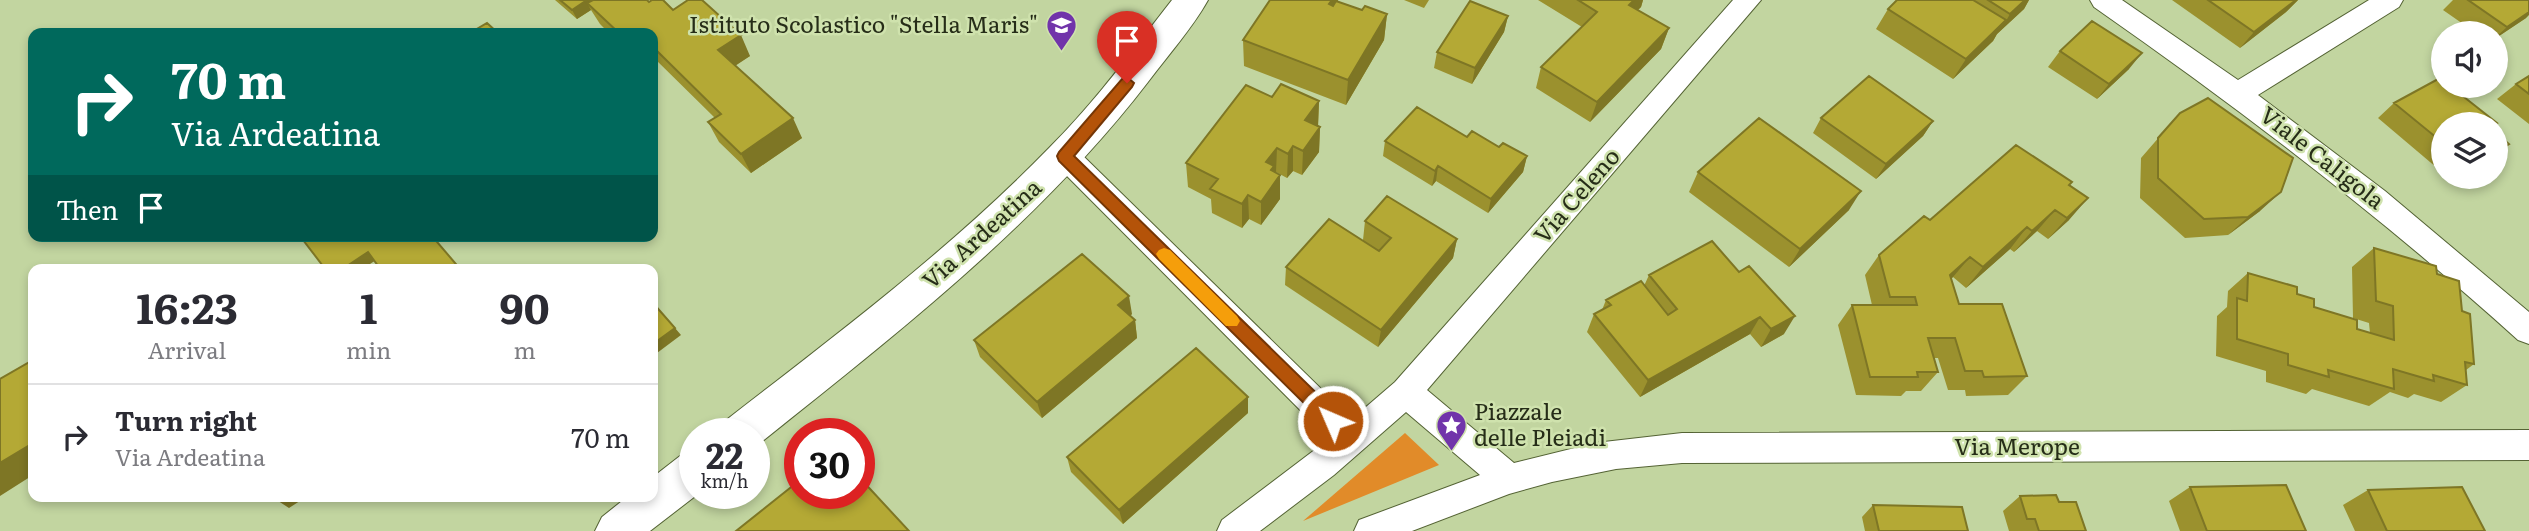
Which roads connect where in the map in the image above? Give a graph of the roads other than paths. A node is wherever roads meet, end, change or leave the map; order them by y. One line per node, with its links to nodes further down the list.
1 (1191, 0): 6 (main road, Via Ardeatina)
2 (1748, 0): 8 (street, Via Celeno)
3 (2103, 0): 5 (street, Viale Caligola)
4 (2390, 0): 5 (street)
5 (2238, 94): 7 (street, Viale Caligola)
6 (1065, 156): 9 (main road, Via Ardeatina); 10 (street)
7 (2529, 331)
8 (1406, 392): 10 (street); 12 (street)
9 (760, 418)
10 (1352, 440): 17 (street)
11 (2529, 445): 12 (street, Via Merope)
12 (1509, 479): 18 (street)
13 (679, 483): 14 (main road)
14 (658, 499)
15 (654, 502): 16 (main road)
16 (617, 531)
17 (1234, 531)
18 (1371, 531)

